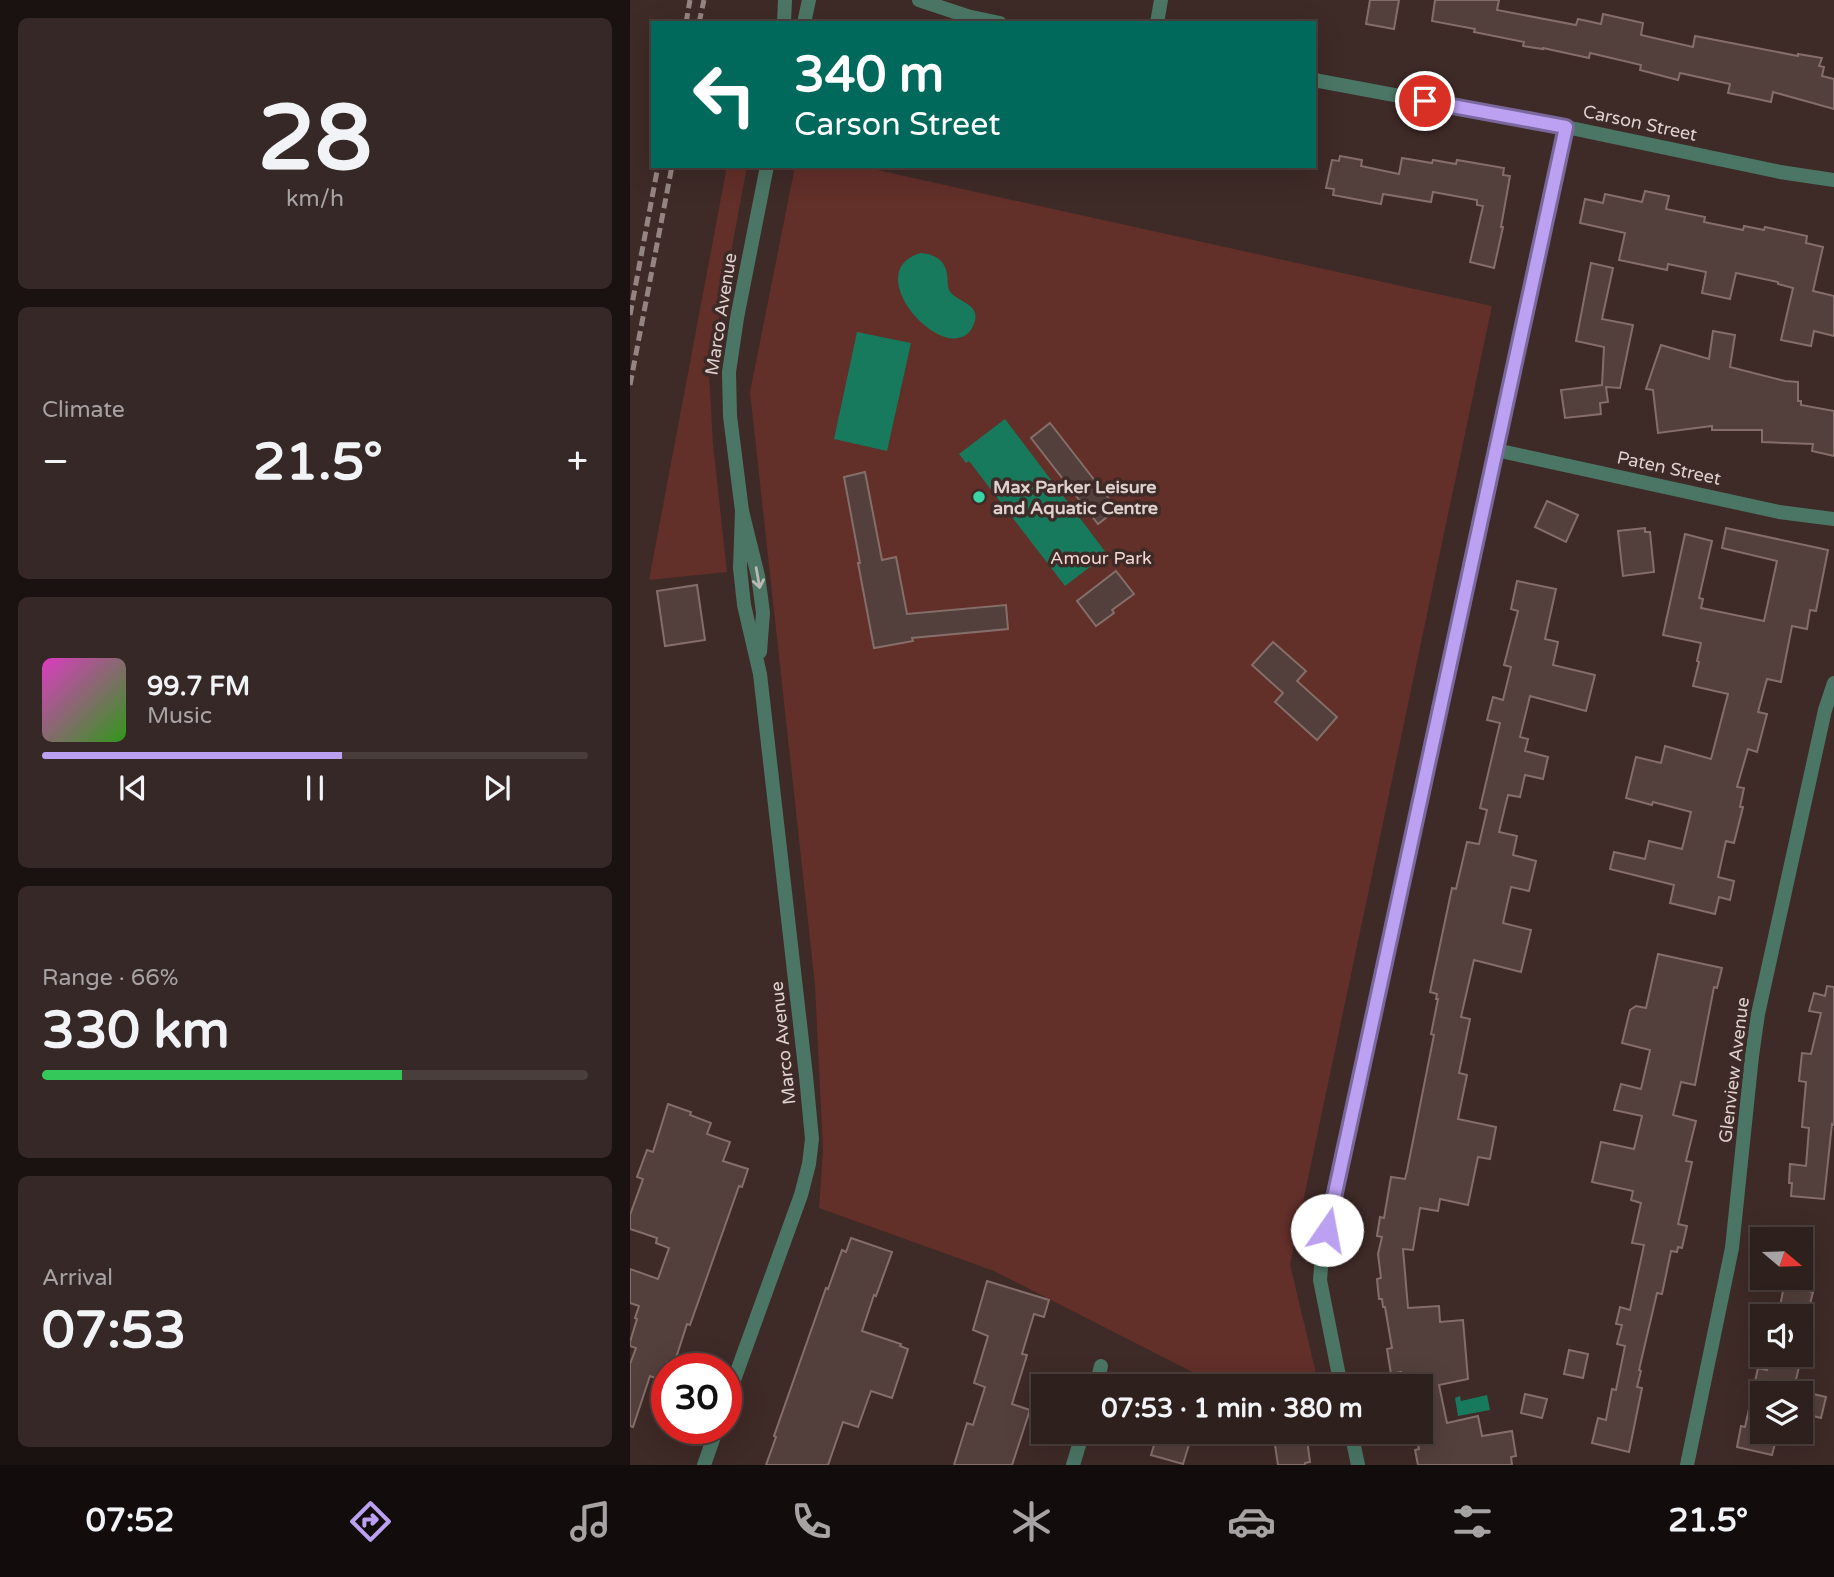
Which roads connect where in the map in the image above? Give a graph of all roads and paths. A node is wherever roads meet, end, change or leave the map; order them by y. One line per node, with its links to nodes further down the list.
1 (785, 0): 5 (street)
2 (809, 0): 6 (street)
3 (919, 0): 7 (street)
4 (1161, 0): 8 (street)
5 (784, 21)
6 (804, 21)
7 (991, 21)
8 (1157, 21)
9 (1316, 80): 10 (street, Carson Street)
10 (1566, 127): 12 (street, Carson Street); 13 (street)
11 (767, 168): 16 (street, Marco Avenue)
12 (1834, 180)
13 (1496, 450): 14 (street, Paten Street); 19 (street)
14 (1834, 519)
15 (1834, 683): 26 (street, Glenview Avenue)
16 (742, 1358)
17 (1101, 1366): 18 (street)
18 (1099, 1374)
19 (1339, 1374)
20 (711, 1444): 23 (street)
21 (1079, 1444): 24 (street)
22 (1354, 1444): 25 (street)
23 (704, 1465)
24 (1073, 1465)
25 (1358, 1465)
26 (1687, 1465)

